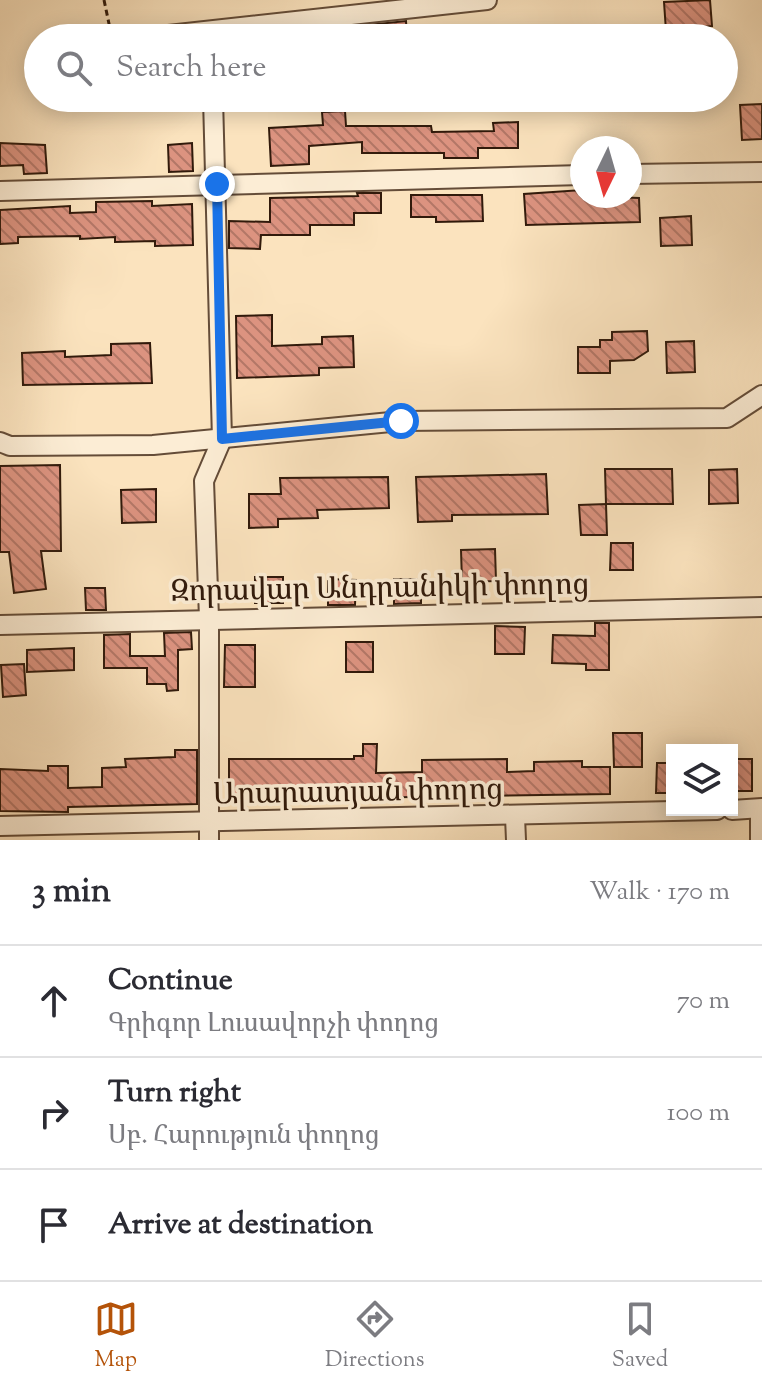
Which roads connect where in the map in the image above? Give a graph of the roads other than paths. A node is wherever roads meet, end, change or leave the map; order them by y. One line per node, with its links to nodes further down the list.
1 (487, 0): 2 (street)
2 (283, 24)
3 (214, 112): 7 (street)
4 (762, 172): 5 (street)
5 (642, 174)
6 (570, 175): 7 (street)
7 (217, 184): 8 (street); 10 (street)
8 (0, 191)
9 (762, 395): 10 (street)
10 (222, 439): 11 (street); 13 (street)
11 (0, 442)
12 (762, 607): 13 (street, Զորավար Անդրանիկի փողոց)
13 (209, 618): 14 (street, Զորավար Անդրանիկի փողոց); 20 (street)
14 (0, 625)
15 (761, 808): 16 (street); 22 (street)
16 (738, 810)
17 (666, 812): 18 (street, Արարատյան փողոց)
18 (515, 817): 20 (street, Արարատյան փողոց); 21 (street)
19 (0, 826): 20 (street, Արարատյան փողոց)
20 (209, 831)
21 (516, 840)
22 (760, 840)

